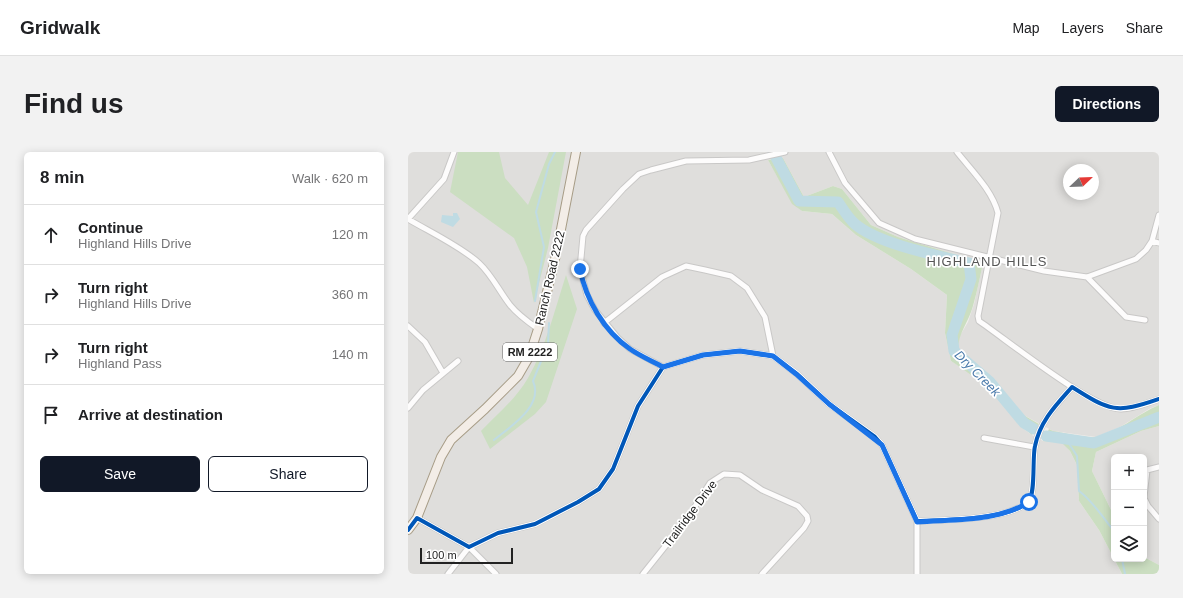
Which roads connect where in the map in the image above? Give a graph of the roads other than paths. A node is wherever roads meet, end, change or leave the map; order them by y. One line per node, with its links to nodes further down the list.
1 (454, 152): 7 (street)
2 (576, 152): 15 (main road, Ranch Road 2222 / RM 2222)
3 (785, 152): 13 (street)
4 (829, 152): 10 (street)
5 (957, 152): 10 (street)
6 (1159, 215): 8 (street)
7 (408, 219): 15 (street)
8 (1152, 241): 9 (street); 11 (street)
9 (1159, 243)
10 (989, 258): 11 (street); 20 (street)
11 (1087, 277): 12 (street)
12 (1145, 320)
13 (604, 323): 16 (street); 18 (street)
14 (408, 326): 19 (street)
15 (538, 329): 28 (main road, Ranch Road 2222 / RM 2222)
16 (773, 356): 18 (street); 30 (street)
17 (458, 361): 19 (street)
18 (663, 367): 32 (street)
19 (443, 373): 22 (street)
20 (1072, 387): 21 (street); 24 (street)
21 (1159, 399)
22 (408, 408)
23 (984, 438): 24 (street)
24 (1034, 447): 30 (street)
25 (1159, 467): 26 (street)
26 (1145, 490)
27 (1147, 504): 29 (street)
28 (417, 518): 31 (main road, Ranch Road 2222 / RM 2222); 32 (street)
29 (1159, 519)
30 (917, 522): 37 (street)
31 (408, 530)
32 (469, 547): 33 (street); 34 (street)
33 (448, 574)
34 (496, 574)
35 (643, 574): 36 (street, Trailridge Drive)
36 (762, 574)
37 (917, 574)

